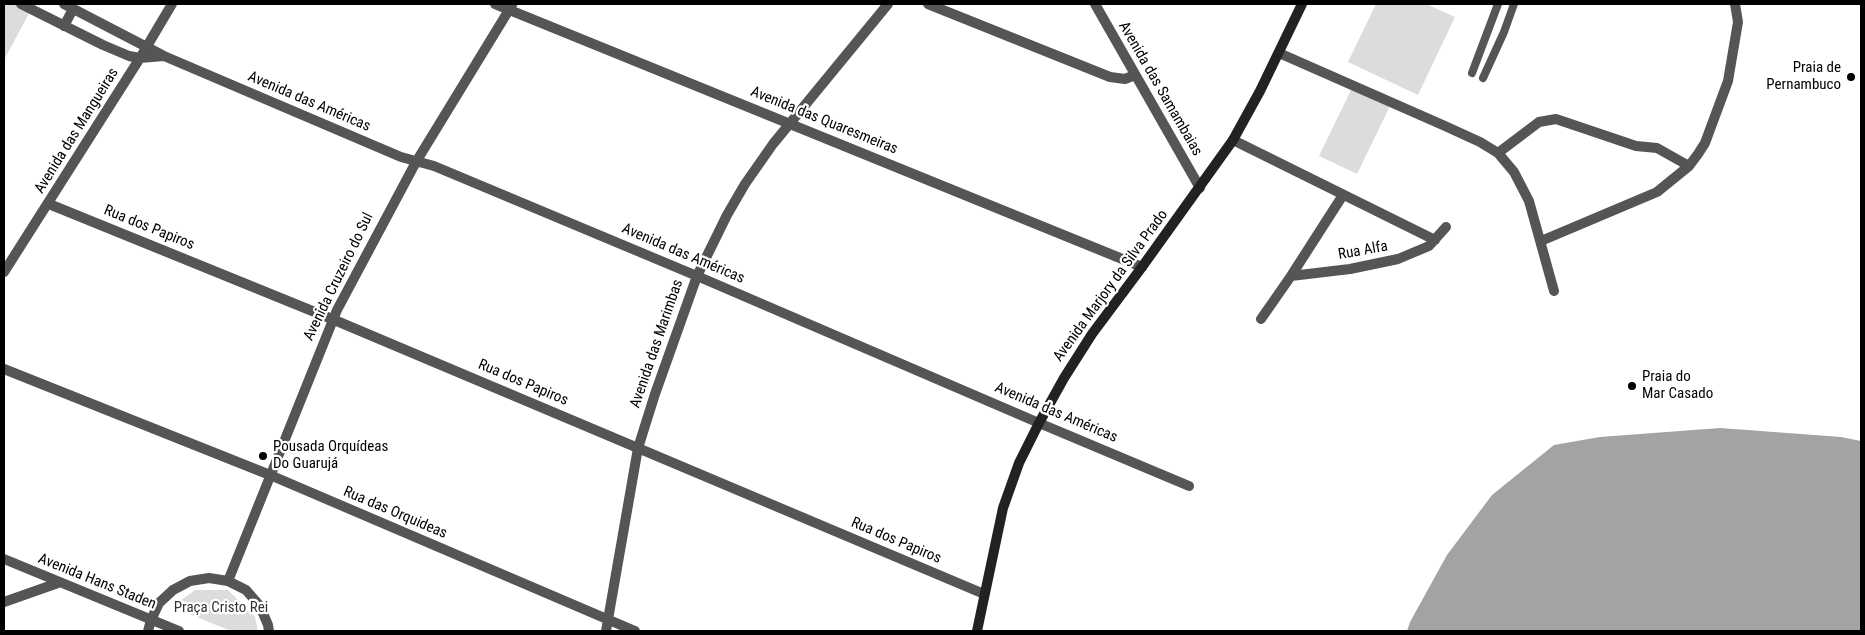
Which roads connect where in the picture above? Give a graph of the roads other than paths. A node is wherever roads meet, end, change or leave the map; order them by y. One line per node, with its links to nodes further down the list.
1 (21, 4): 13 (street, Avenida das Américas)
2 (172, 4): 14 (street, Avenida das Mangueiras)
3 (495, 4): 12 (street, Avenida das Quaresmeiras)
4 (888, 4): 21 (street, Avenida das Marimbas)
5 (928, 4): 19 (street)
6 (1302, 4): 15 (main road, Avenida Marjory da Silva Prado)
7 (1498, 4): 18 (lane)
8 (1514, 4): 20 (lane)
9 (1736, 4): 25 (street)
10 (1098, 5): 19 (street, Avenida das Samambaias)
11 (68, 6): 13 (street); 14 (street, Avenida das Américas)
12 (511, 7): 21 (street, Avenida das Quaresmeiras); 24 (street, Avenida Cruzeiro do Sul)
13 (64, 26): 17 (street, Avenida das Américas)
14 (147, 47): 16 (street, Avenida das Américas); 17 (street, Avenida das Mangueiras)
15 (1280, 54): 22 (main road, Avenida Marjory da Silva Prado); 23 (street)
16 (164, 56): 17 (street, Avenida das Américas); 24 (street, Avenida das Américas)
17 (140, 58): 28 (street, Avenida das Mangueiras)
18 (1472, 74)
19 (1135, 75): 26 (street, Avenida das Samambaias)
20 (1483, 78)
21 (789, 123): 32 (street, Avenida das Quaresmeiras); 34 (street, Avenida das Marimbas)
22 (1233, 140): 26 (main road, Avenida Marjory da Silva Prado); 27 (street, Rua Alfa)
23 (1498, 154): 25 (street); 31 (street)
24 (416, 162): 34 (street, Avenida das Américas); 38 (street, Avenida Cruzeiro do Sul)
25 (1688, 166): 31 (street)
26 (1200, 188): 32 (main road, Avenida Marjory da Silva Prado)
27 (1343, 195): 30 (street, Rua Alfa); 35 (street, Rua Alfa)
28 (49, 204): 33 (street, Avenida das Mangueiras); 38 (street, Rua dos Papiros)
29 (1446, 227): 30 (street, Rua Alfa)
30 (1435, 240): 35 (street, Rua Alfa)
31 (1541, 240): 36 (street)
32 (1142, 267): 40 (main road, Avenida Marjory da Silva Prado)
33 (4, 272)
34 (697, 276): 40 (street, Avenida das Américas); 41 (street, Avenida das Marimbas)
35 (1291, 276): 37 (street, Rua Alfa)
36 (1554, 291)
37 (1261, 318)
38 (332, 319): 41 (street, Rua dos Papiros); 42 (street, Avenida Cruzeiro do Sul)
39 (4, 368): 42 (street, Rua das Orquideas)
40 (1039, 423): 43 (street, Avenida das Américas); 47 (main road, Avenida Marjory da Silva Prado)
41 (638, 448): 47 (street, Rua dos Papiros); 50 (street, Avenida das Marimbas)
42 (270, 475): 45 (street, Avenida Cruzeiro do Sul); 50 (street, Rua das Orquideas)
43 (1189, 486)
44 (4, 560): 46 (street, Avenida Hans Staden)
45 (228, 581): 49 (street); 53 (street)
46 (58, 583): 48 (street); 49 (street, Avenida Hans Staden)
47 (984, 594): 56 (main road, Avenida Marjory da Silva Prado)
48 (4, 602)
49 (151, 620): 51 (street); 52 (street, Avenida Hans Staden)
50 (607, 620): 54 (street, Avenida das Marimbas); 55 (street, Rua das Orquideas)
51 (148, 631)
52 (179, 631)
53 (269, 631)
54 (606, 631)
55 (635, 631)
56 (977, 631)

